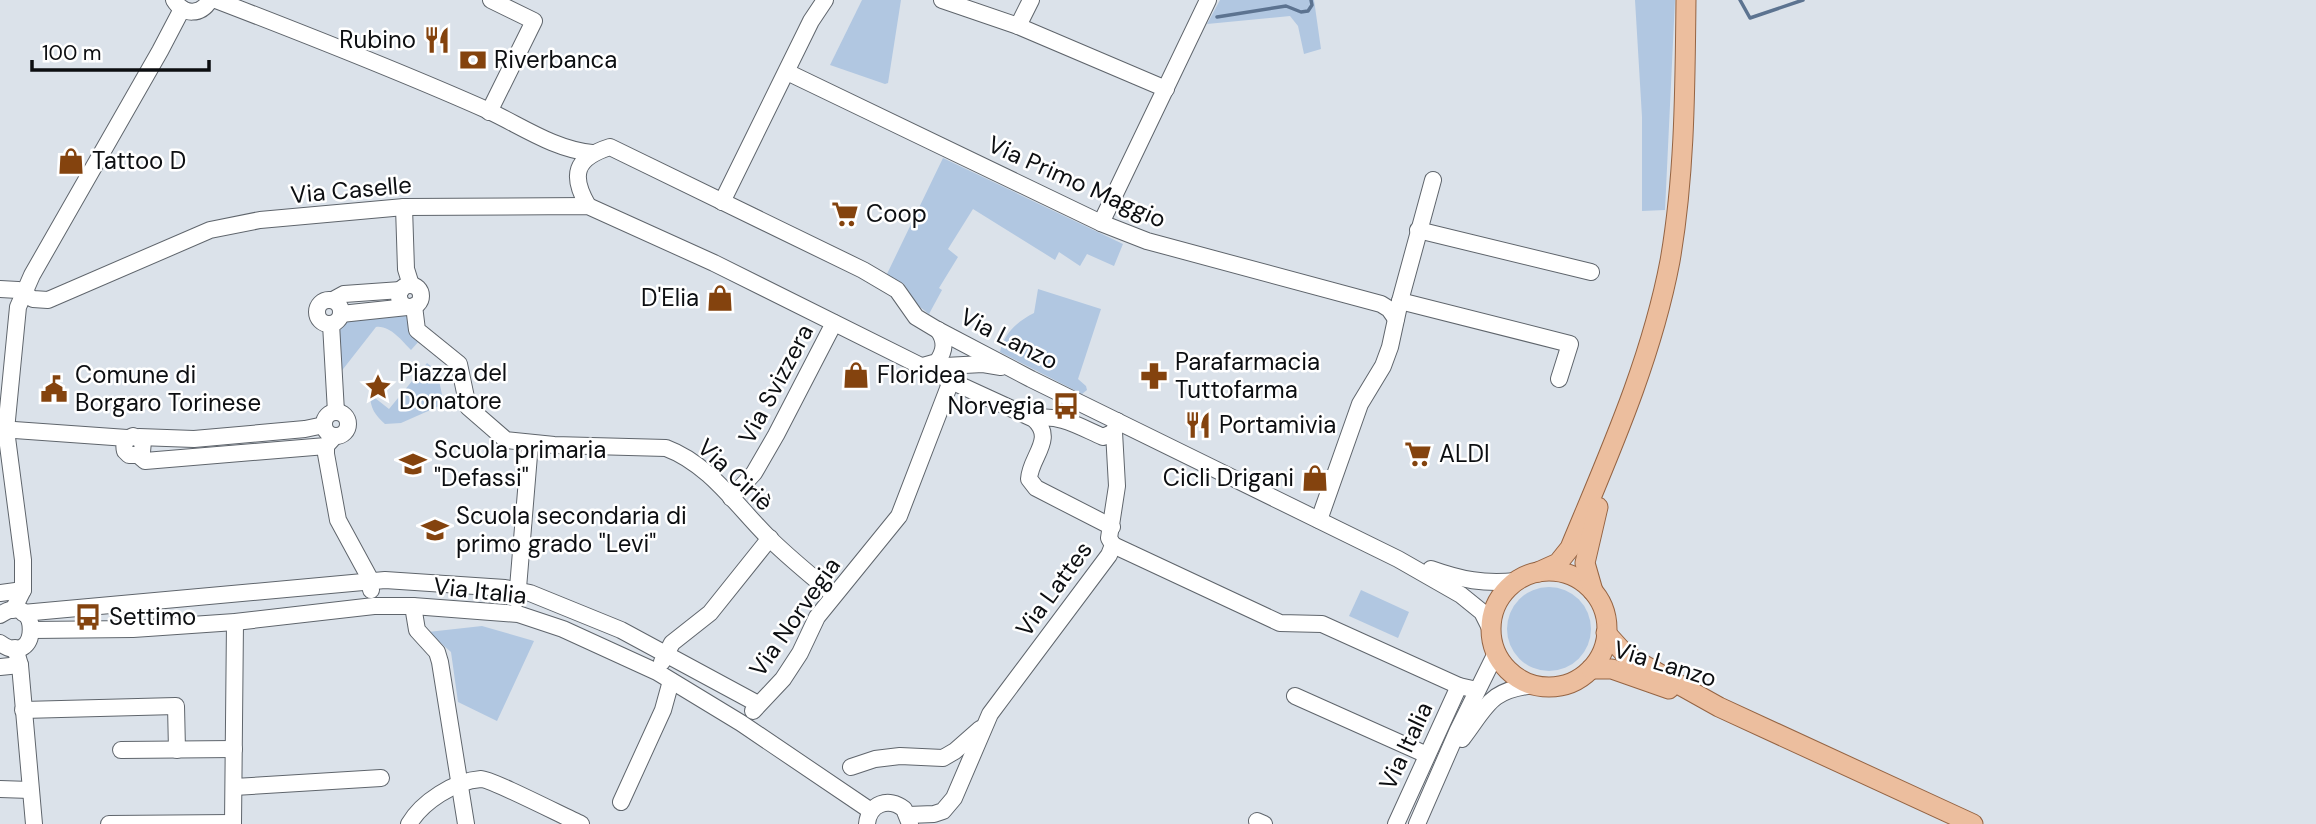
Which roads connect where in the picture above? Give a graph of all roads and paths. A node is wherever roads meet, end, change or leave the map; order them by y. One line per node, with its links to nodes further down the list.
1 (213, 0): 8 (street); 12 (street)
2 (491, 0): 12 (street)
3 (825, 0): 10 (street)
4 (942, 0): 9 (street)
5 (1031, 0): 9 (street)
6 (1208, 0): 11 (street)
7 (1686, 0): 39 (main road)
8 (178, 5): 25 (street)
9 (1018, 26): 11 (street)
10 (787, 72): 17 (street); 20 (street, Via Primo Maggio)
11 (1166, 89): 20 (street)
12 (489, 111): 13 (street)
13 (561, 147): 14 (street); 15 (street)
14 (592, 153): 15 (street); 17 (street, Via Lanzo)
15 (578, 173): 18 (street)
16 (1433, 180): 21 (street)
17 (722, 202): 31 (street, Via Lanzo)
18 (588, 206): 19 (street, Via Caselle); 30 (street, Via Caselle)
19 (404, 207): 23 (street); 25 (street, Via Caselle)
20 (1101, 223): 29 (street, Via Primo Maggio)
21 (1419, 230): 22 (street); 26 (street)
22 (1591, 272)
23 (406, 288): 27 (street); 28 (street)
24 (0, 289): 25 (street, Via Caselle)
25 (24, 292): 38 (street)
26 (1400, 301): 29 (street); 34 (street)
27 (410, 306): 28 (street); 42 (street, Via Ciriè)
28 (335, 313): 40 (street)
29 (1396, 319): 44 (street)
30 (834, 323): 32 (street); 43 (street, Via Svizzera)
31 (938, 330): 32 (street); 33 (street, Via Lanzo)
32 (919, 366): 33 (street); 35 (street)
33 (1011, 368): 37 (street, Via Lanzo)
34 (1559, 379)
35 (951, 381): 36 (street); 56 (street, Via Norvegia)
36 (1034, 419): 37 (street); 45 (street)
37 (1116, 426): 44 (street, Via Lanzo); 45 (street, Via Lattes)
38 (3, 429): 41 (street); 52 (street)
39 (1618, 434): 49 (main road); 54 (main road)
40 (329, 437): 41 (street); 41 (street); 51 (street)
41 (133, 438)
42 (530, 443): 43 (street, Via Ciriè); 53 (street)
43 (731, 498): 46 (street, Via Ciriè)
44 (1320, 520): 48 (street, Via Lanzo)
45 (1112, 527): 47 (street, Via Lattes)
46 (770, 538): 56 (street, Via Ciriè); 67 (street)
47 (1113, 544): 73 (street); 80 (street, Via Lattes)
48 (1398, 559): 50 (street, Via Lanzo); 63 (street, Via Lanzo)
49 (1538, 572): 50 (main road); 54 (main road)
50 (1516, 581): 63 (main road)
51 (370, 582): 53 (street, Via Italia); 57 (street); 59 (street, Via Italia)
52 (23, 590): 55 (street); 59 (street)
53 (519, 591): 60 (street); 67 (street, Via Italia)
54 (1593, 591): 64 (main road)
55 (0, 593)
56 (834, 595): 76 (street, Via Norvegia)
57 (374, 606): 58 (street, Via Italia); 61 (street, Via Italia)
58 (414, 606): 60 (street, Via Italia); 88 (street)
59 (12, 613): 62 (street)
60 (514, 614): 71 (street, Via Italia)
61 (235, 622): 62 (street, Via Italia); 81 (street)
62 (32, 630): 65 (street)
63 (1491, 630): 66 (main road)
64 (1606, 633): 70 (main road); 77 (main road, Via Lanzo)
65 (8, 646): 68 (street)
66 (1496, 653): 72 (main road); 74 (street, Via Italia)
67 (666, 654): 71 (street); 76 (street, Via Italia)
68 (20, 665): 69 (street); 78 (street)
69 (0, 667)
70 (1591, 668): 72 (main road); 77 (main road, Via Lanzo)
71 (664, 676): 79 (street, Via Italia); 92 (street)
72 (1535, 685): 85 (street, Via Italia)
73 (1459, 686): 74 (street); 84 (street, Via Italia)
74 (1477, 690): 85 (street, Via Italia)
75 (1296, 696): 84 (street)
76 (758, 705): 79 (street, Via Norvegia)
77 (1719, 707): 96 (main road)
78 (23, 710): 83 (street); 91 (street)
79 (741, 723): 93 (street, Via Italia)
80 (982, 728): 86 (street, Via Lattes); 94 (street, Via Lattes)
81 (234, 749): 83 (street); 89 (street)
82 (121, 750): 83 (street)
83 (177, 750)
84 (1427, 755): 102 (street, Via Italia)
85 (1447, 757): 103 (street, Via Italia)
86 (851, 767)
87 (381, 778): 89 (street)
88 (460, 784): 99 (street); 100 (street); 101 (street)
89 (234, 787): 95 (street)
90 (0, 789): 91 (street)
91 (30, 790): 97 (street)
92 (621, 802)
93 (869, 818): 94 (street)
94 (909, 820)
95 (233, 823): 98 (street)
96 (1970, 823)
97 (34, 824)
98 (109, 824)
99 (409, 824)
100 (466, 824)
101 (581, 824)
102 (1396, 824)
103 (1417, 824)

